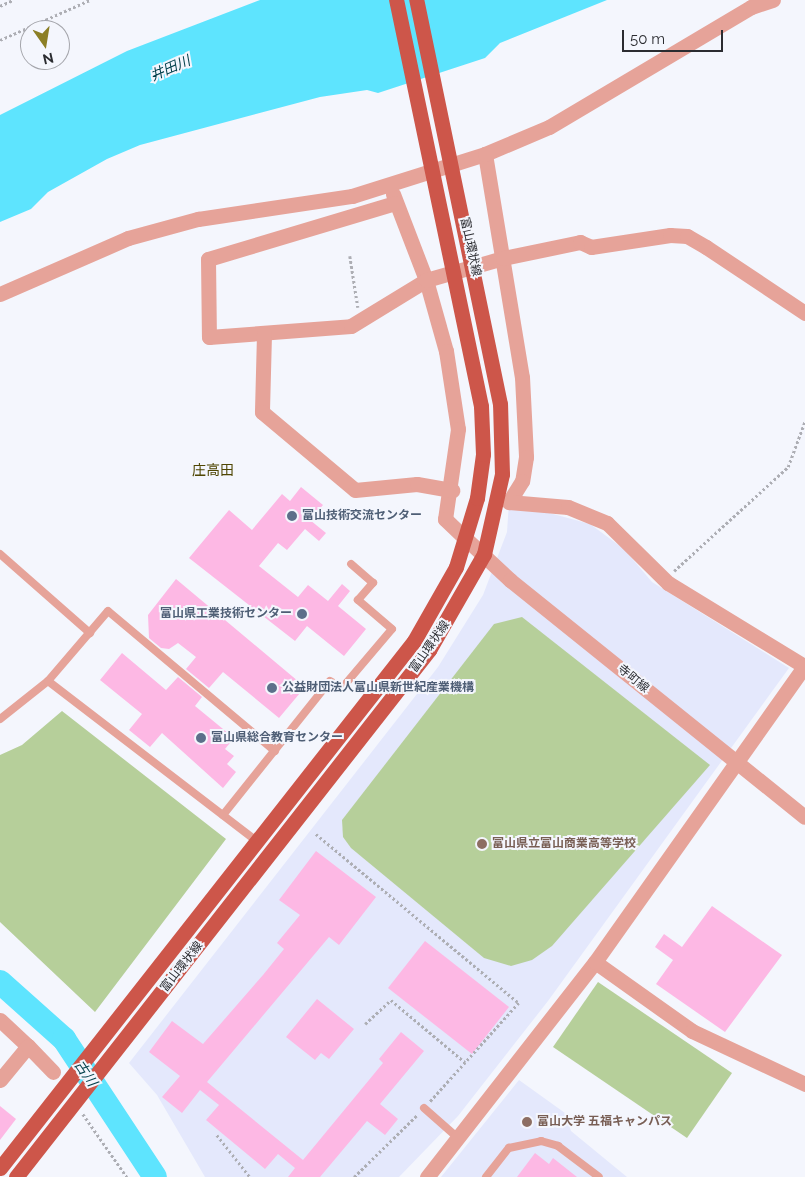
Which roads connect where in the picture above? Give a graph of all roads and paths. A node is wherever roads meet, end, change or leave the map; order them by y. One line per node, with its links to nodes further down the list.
1 (13, 0): 6 (path)
2 (90, 0): 7 (path)
3 (396, 0): 20 (main road, 富山環状線)
4 (416, 0): 22 (main road, 富山環状線)
5 (774, 0): 8 (street)
6 (0, 6)
7 (0, 40)
8 (485, 154): 9 (street); 12 (street)
9 (390, 186): 10 (street); 14 (street)
10 (395, 203): 13 (street); 17 (street)
11 (350, 256): 16 (path)
12 (503, 258): 13 (street); 15 (street); 24 (street)
13 (426, 280): 16 (street); 19 (street)
14 (0, 294)
15 (805, 313)
16 (360, 321): 17 (street)
17 (264, 334): 19 (street)
18 (805, 421): 24 (path)
19 (452, 490): 20 (street, 寺町線)
20 (466, 538): 22 (street, 寺町線); 34 (main road, 富山環状線)
21 (0, 554): 25 (lane)
22 (484, 554): 30 (street, 寺町線); 48 (main road, 富山環状線)
23 (351, 564): 29 (lane)
24 (663, 578): 26 (street)
25 (90, 633): 27 (lane); 29 (lane)
26 (805, 666): 30 (street)
27 (48, 681): 28 (lane); 31 (lane)
28 (0, 719)
29 (275, 751): 31 (lane)
30 (737, 763): 32 (street, 寺町線); 35 (street)
31 (223, 815): 34 (lane)
32 (805, 817)
33 (316, 834): 39 (path)
34 (258, 842): 47 (main road, 富山環状線)
35 (595, 962): 42 (street); 46 (street)
36 (0, 1020): 38 (street)
37 (365, 1024): 39 (path)
38 (28, 1046): 40 (street); 41 (street)
39 (465, 1062): 43 (path)
40 (53, 1072)
41 (0, 1080)
42 (805, 1084)
43 (424, 1108): 46 (lane); 51 (path)
44 (83, 1114): 49 (path)
45 (217, 1135): 50 (path)
46 (460, 1140): 52 (street)
47 (0, 1168)
48 (16, 1177)
49 (127, 1177)
50 (250, 1177)
51 (354, 1177)
52 (427, 1177)
53 (486, 1177): 54 (lane)
54 (599, 1177)

